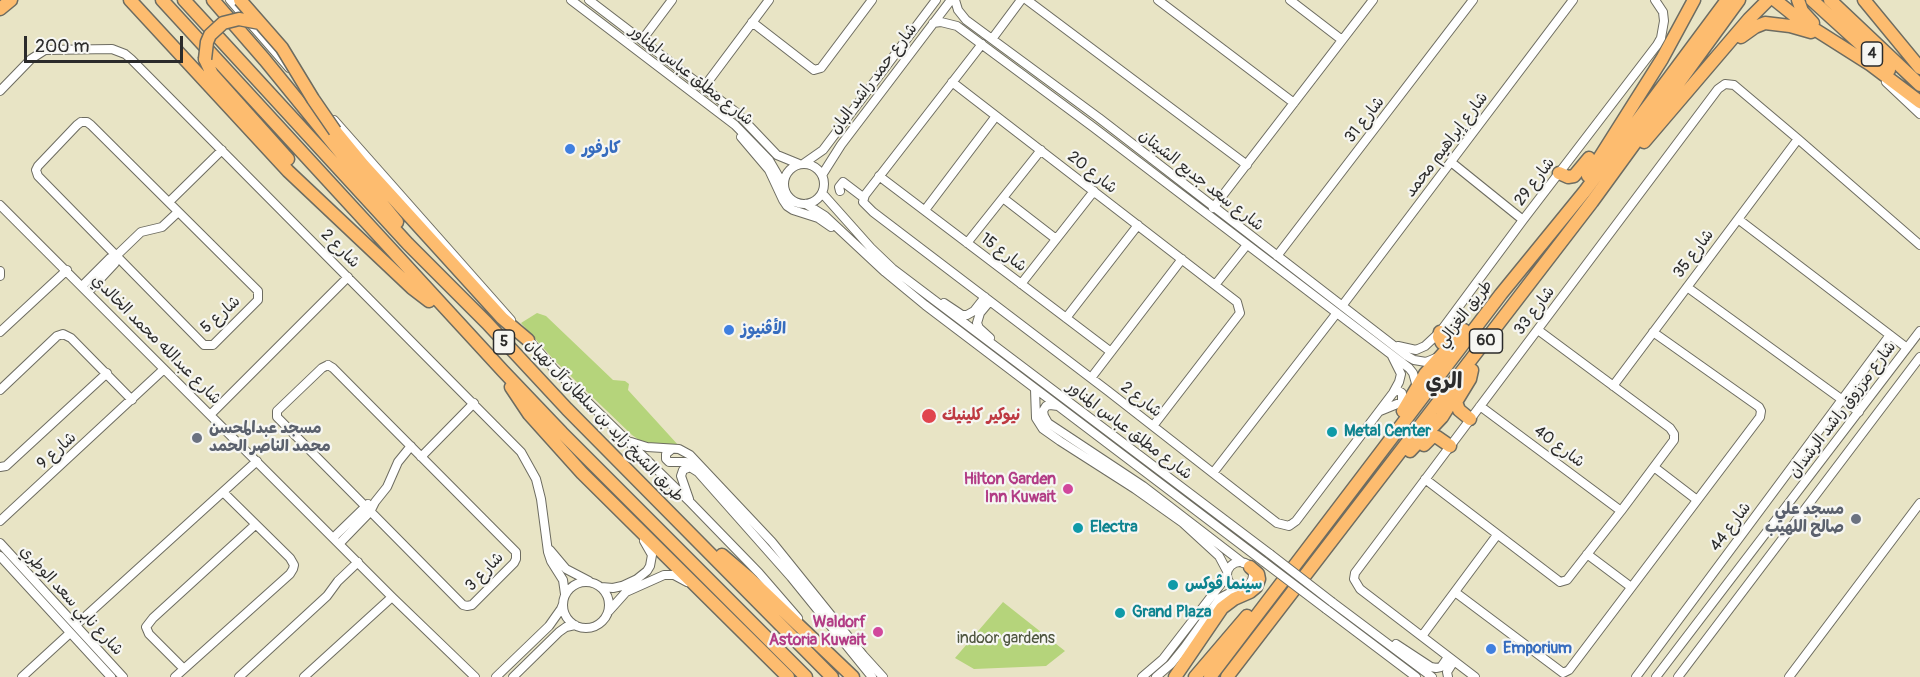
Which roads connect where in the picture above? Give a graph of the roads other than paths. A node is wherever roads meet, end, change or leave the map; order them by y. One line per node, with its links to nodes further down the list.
1 (12, 0): 34 (highway)
2 (124, 0): 46 (highway)
3 (130, 0): 46 (highway)
4 (162, 0): 115 (highway, 5)
5 (184, 0): 98 (highway, طريق الشيخ زايد بن سلطان آل نهيان / 5)
6 (213, 0): 98 (highway)
7 (230, 0): 130 (street)
8 (240, 0): 37 (highway, bridge)
9 (570, 0): 61 (street, شارع مطلق عباس المناور)
10 (590, 0): 42 (street, شارع مطلق عباس المناور)
11 (672, 0): 42 (street)
12 (769, 0): 35 (street)
13 (872, 0): 35 (street)
14 (936, 0): 54 (street, شارع حمد راشد البان)
15 (951, 0): 38 (street, شارع حمد راشد البان)
16 (956, 0): 36 (street, شارع سعد جديع الشيتان)
17 (1021, 0): 41 (street)
18 (1027, 0): 74 (street)
19 (1158, 0): 58 (street)
20 (1290, 0): 43 (street)
21 (1373, 0): 43 (street)
22 (1473, 0): 103 (street, شارع 31)
23 (1573, 0): 72 (street, شارع إبراهيم محمد)
24 (1656, 0): 75 (street, شارع 29)
25 (1694, 0): 63 (highway)
26 (1727, 0): 81 (highway, طريق الغزالي / 60)
27 (1739, 0): 86 (highway, طريق الغزالي / 60)
28 (1768, 0): 47 (highway)
29 (1775, 0): 39 (highway)
30 (1798, 0): 39 (highway)
31 (1812, 0): 33 (highway, 4)
32 (1864, 0): 49 (highway)
33 (1828, 4): 51 (highway, 4); 56 (highway, 4)
34 (0, 9)
35 (752, 22): 52 (street)
36 (970, 22): 40 (street); 41 (street, شارع سعد جديع الشيتان)
37 (260, 23): 101 (highway, bridge); 130 (highway, bridge)
38 (933, 23): 40 (street, شارع سعد جديع الشيتان); 55 (street, شارع حمد راشد البان)
39 (1816, 30): 44 (highway)
40 (964, 31): 45 (street, شارع سعد جديع الشيتان)
41 (992, 39): 62 (street, شارع سعد جديع الشيتان)
42 (642, 40): 52 (street, شارع مطلق عباس المناور)
43 (1342, 40): 58 (street)
44 (1834, 41): 47 (highway); 48 (highway)
45 (982, 44): 50 (street); 64 (street, شارع سعد جديع الشيتان)
46 (174, 48): 101 (highway)
47 (1711, 64): 86 (highway)
48 (1871, 65): 57 (highway); 59 (street)
49 (1920, 68)
50 (952, 82): 60 (street, شارع 20); 77 (street)
51 (1920, 84)
52 (704, 87): 73 (street, شارع مطلق عباس المناور)
53 (0, 91): 68 (street, شارع 2)
54 (866, 92): 55 (street); 69 (street, شارع حمد راشد البان)
55 (877, 97): 71 (street, شارع حمد راشد البان)
56 (1920, 97)
57 (1920, 102)
58 (1294, 103): 74 (street)
59 (1920, 114)
60 (996, 116): 70 (street, شارع 20); 90 (street)
61 (725, 117): 78 (street, شارع مطلق عباس المناور); 96 (street)
62 (1099, 118): 64 (street); 65 (street, شارع سعد جديع الشيتان)
63 (1622, 121): 75 (highway); 81 (highway)
64 (1093, 127): 66 (street, شارع سعد جديع الشيتان)
65 (1112, 130): 66 (street); 89 (street, شارع سعد جديع الشيتان)
66 (1106, 137): 100 (street, شارع سعد جديع الشيتان)
67 (1798, 139): 92 (street, شارع 35); 99 (street, شارع 33); 123 (street, شارع 33)
68 (222, 150): 85 (street); 106 (street, شارع 2)
69 (823, 150): 71 (street); 73 (street, شارع حمد راشد البان)
70 (1041, 150): 80 (street, شارع 20); 83 (street)
71 (830, 160): 76 (street, شارع حمد راشد البان)
72 (1450, 162): 93 (street); 114 (street, شارع إبراهيم محمد)
73 (801, 164): 76 (street); 78 (street)
74 (1247, 165): 89 (street)
75 (1559, 173): 93 (street, شارع 29)
76 (822, 175): 82 (street)
77 (879, 176): 84 (street); 90 (street, شارع 15)
78 (783, 184): 88 (street)
79 (840, 191): 84 (street, شارع 2)
80 (1094, 191): 94 (street, شارع 20); 95 (street)
81 (1585, 191): 112 (highway, طريق الغزالي / 60)
82 (822, 193): 88 (street); 111 (street, شارع مطلق عباس المناور)
83 (1003, 198): 95 (street); 97 (street)
84 (864, 200): 113 (street, شارع 2)
85 (169, 202): 91 (street, شارع 5); 102 (street, شارع 5)
86 (1592, 202): 120 (highway, طريق الغزالي / 60)
87 (0, 204): 105 (street, شارع عبدالله محمد الخالدي)
88 (806, 204): 96 (street, شارع مطلق عباس المناور)
89 (1213, 208): 103 (street, شارع سعد جديع الشيتان)
90 (925, 210): 97 (street, شارع 15)
91 (178, 212): 102 (street); 102 (street, شارع 5)
92 (1738, 219): 109 (street, شارع 35); 128 (street)
93 (1523, 220): 126 (street, شارع 29)
94 (1138, 225): 104 (street, شارع 20); 118 (street)
95 (1056, 239): 107 (street)
96 (851, 240): 145 (street, شارع مطلق عباس المناور)
97 (967, 243): 107 (street, شارع 15)
98 (408, 244): 185 (highway, طريق الشيخ زايد بن سلطان آل نهيان / 5)
99 (1920, 245)
100 (1246, 246): 108 (street); 116 (street, شارع سعد جديع الشيتان)
101 (373, 249): 115 (highway)
102 (116, 256): 110 (street)
103 (1277, 256): 114 (street, شارع سعد جديع الشيتان)
104 (1182, 259): 108 (street, شارع 20); 133 (street)
105 (67, 270): 110 (street, شارع عبدالله محمد الخالدي); 125 (street)
106 (348, 276): 150 (street, شارع 2); 155 (street)
107 (1021, 284): 118 (street, شارع 15)
108 (1215, 285): 157 (street, شارع 20)
109 (1687, 287): 127 (street, شارع 35); 149 (street)
110 (85, 289): 138 (street, شارع عبدالله محمد الخالدي)
111 (922, 292): 113 (street); 134 (street, شارع مطلق عباس المناور)
112 (1501, 294): 122 (highway); 168 (highway, طريق الغزالي / 60)
113 (987, 299): 134 (street); 142 (street, شارع 2)
114 (1342, 306): 117 (street, شارع سعد جديع الشيتان)
115 (446, 311): 140 (highway, 5)
116 (1336, 314): 119 (street, شارع سعد جديع الشيتان); 172 (street)
117 (1352, 314): 119 (street); 121 (street, شارع سعد جديع الشيتان)
118 (1066, 318): 133 (street, شارع 15)
119 (1345, 321): 129 (street, شارع سعد جديع الشيتان)
120 (1497, 326): 139 (highway); 173 (highway, طريق الغزالي / 60)
121 (1371, 328): 129 (street); 131 (street, شارع سعد جديع الشيتان)
122 (1464, 330): 126 (highway); 136 (highway)
123 (1538, 330): 143 (street); 152 (street, شارع 33)
124 (1920, 331): 132 (street, شارع مرزوق راشد الرشدان)
125 (0, 332)
126 (1440, 332): 131 (street, شارع 29)
127 (1653, 332): 143 (street, شارع 35); 177 (street)
128 (1890, 335): 132 (street); 149 (street, شارع 44)
129 (1364, 336): 135 (street, شارع سعد جديع الشيتان)
130 (528, 340): 159 (street)
131 (1392, 344): 136 (street, شارع سعد جديع الشيتان)
132 (1907, 348): 154 (street, شارع مرزوق راشد الرشدان)
133 (1111, 352): 142 (street)
134 (1002, 353): 209 (street, شارع مطلق عباس المناور, bridge)
135 (1392, 356): 144 (street, شارع سعد جديع الشيتان); 147 (street, شارع 2)
136 (1442, 356): 144 (highway)
137 (1920, 357): 167 (street, شارع مرزوق راشد الرشدان)
138 (164, 369): 148 (street, شارع 9); 155 (street, شارع عبدالله محمد الخالدي)
139 (1472, 370): 156 (highway); 165 (highway)
140 (502, 371): 182 (highway); 230 (highway, 5)
141 (107, 373): 146 (street); 148 (street); 169 (street, شارع 9)
142 (1091, 378): 157 (street, شارع 2)
143 (1613, 386): 170 (street)
144 (1417, 387): 168 (highway)
145 (1035, 389): 151 (street, شارع مطلق عباس المناور); 158 (street)
146 (0, 390)
147 (1392, 393): 153 (street, شارع 2); 153 (street, شارع 2)
148 (132, 400): 183 (street, شارع 9)
149 (1843, 400): 154 (street); 244 (street, شارع 44)
150 (474, 403): 164 (street); 189 (street, شارع 2)
151 (1060, 406): 158 (street); 240 (street, شارع مطلق عباس المناور, bridge)
152 (1480, 406): 156 (street, شارع 33); 181 (street, شارع 40)
153 (1378, 412): 172 (street, شارع 2)
154 (1859, 412): 163 (street, شارع مرزوق راشد الرشدان)
155 (211, 414): 166 (street, شارع عبدالله محمد الخالدي)
156 (1470, 419): 161 (street, شارع 33)
157 (1153, 426): 172 (street, شارع 2)
158 (1062, 438): 175 (street)
159 (629, 442): 162 (street); 178 (street)
160 (411, 446): 164 (street, شارع 3); 180 (street); 180 (street, شارع 3)
161 (1450, 446): 165 (highway); 174 (street, شارع 33)
162 (672, 449): 171 (street); 234 (street)
163 (1827, 454): 167 (street); 210 (street, شارع مرزوق راشد الرشدان)
164 (421, 457): 180 (street, شارع 3)
165 (1401, 460): 173 (highway)
166 (257, 461): 176 (street); 187 (street, شارع عبدالله محمد الخالدي)
167 (1839, 464): 213 (street, شارع مرزوق راشد الرشدان)
168 (1369, 466): 201 (highway, طريق الغزالي / 60)
169 (0, 467)
170 (1654, 467): 177 (street); 181 (street)
171 (698, 472): 178 (street); 233 (street)
172 (1213, 473)
173 (1382, 476): 220 (highway, طريق الغزالي / 60)
174 (1425, 479): 186 (street); 212 (street, شارع 33)
175 (1139, 488): 193 (street); 195 (street)
176 (224, 492): 184 (street); 207 (street)
177 (1697, 500): 198 (street)
178 (691, 503): 214 (street)
179 (1920, 503): 247 (street)
180 (368, 509): 187 (street)
181 (1621, 511): 190 (street)
182 (625, 516): 197 (street); 204 (highway)
183 (0, 521)
184 (255, 525): 217 (street); 217 (street)
185 (683, 525): 214 (highway); 231 (highway, طريق الشيخ زايد بن سلطان آل نهيان / 5)
186 (1497, 535): 190 (street); 202 (street)
187 (337, 540): 192 (street, شارع عبدالله محمد الخالدي)
188 (0, 543): 194 (street, شارع نابي سعد الوطري)
189 (547, 546): 196 (street); 205 (street, شارع 2)
190 (1587, 554): 198 (street)
191 (0, 556): 194 (street, شارع نابي سعد الوطري)
192 (358, 562): 203 (street, شارع عبدالله محمد الخالدي); 225 (street)
193 (1247, 565): 195 (street); 200 (street); 219 (highway)
194 (22, 574): 199 (street, شارع نابي سعد الوطري)
195 (1227, 574): 200 (street); 235 (street)
196 (590, 582): 197 (street); 205 (street)
197 (600, 586): 206 (street)
198 (1631, 587): 202 (street)
199 (36, 588): 207 (street, شارع نابي سعد الوطري); 211 (street, شارع نابي سعد الوطري)
200 (1239, 588): 236 (street)
201 (1276, 588): 215 (highway); 239 (highway, طريق الغزالي / 60)
202 (1455, 592): 212 (street)
203 (392, 597): 218 (street, شارع عبدالله محمد الخالدي); 226 (street)
204 (708, 597): 206 (street); 229 (highway)
205 (564, 598): 208 (street); 227 (street)
206 (608, 612): 208 (street)
207 (76, 626): 223 (street, شارع نابي سعد الوطري)
208 (575, 626): 228 (street)
209 (1371, 631): 216 (street); 241 (street, شارع مطلق عباس المناور)
210 (1692, 632): 213 (street); 245 (street, شارع مرزوق راشد الرشدان)
211 (70, 633): 221 (street); 222 (street, شارع نابي سعد الوطري)
212 (1422, 636): 216 (street)
213 (1704, 642): 246 (street, شارع مرزوق راشد الرشدان)
214 (829, 652): 232 (highway)
215 (1212, 656): 237 (highway); 238 (highway)
216 (1451, 659): 242 (street); 243 (street)
217 (183, 669): 224 (street)
218 (472, 676)
219 (1176, 676)
220 (1231, 676)
221 (22, 677)
222 (111, 677)
223 (123, 677)
224 (175, 677)
225 (239, 677)
226 (304, 677)
227 (496, 677)
228 (513, 677)
229 (788, 677)
230 (806, 677)
231 (832, 677)
232 (853, 677)
233 (873, 677)
234 (883, 677)
235 (1142, 677)
236 (1156, 677)
237 (1189, 677)
238 (1195, 677)
239 (1210, 677)
240 (1416, 677)
241 (1432, 677)
242 (1448, 677)
243 (1475, 677)
244 (1636, 677)
245 (1656, 677)
246 (1678, 677)
247 (1789, 677)

